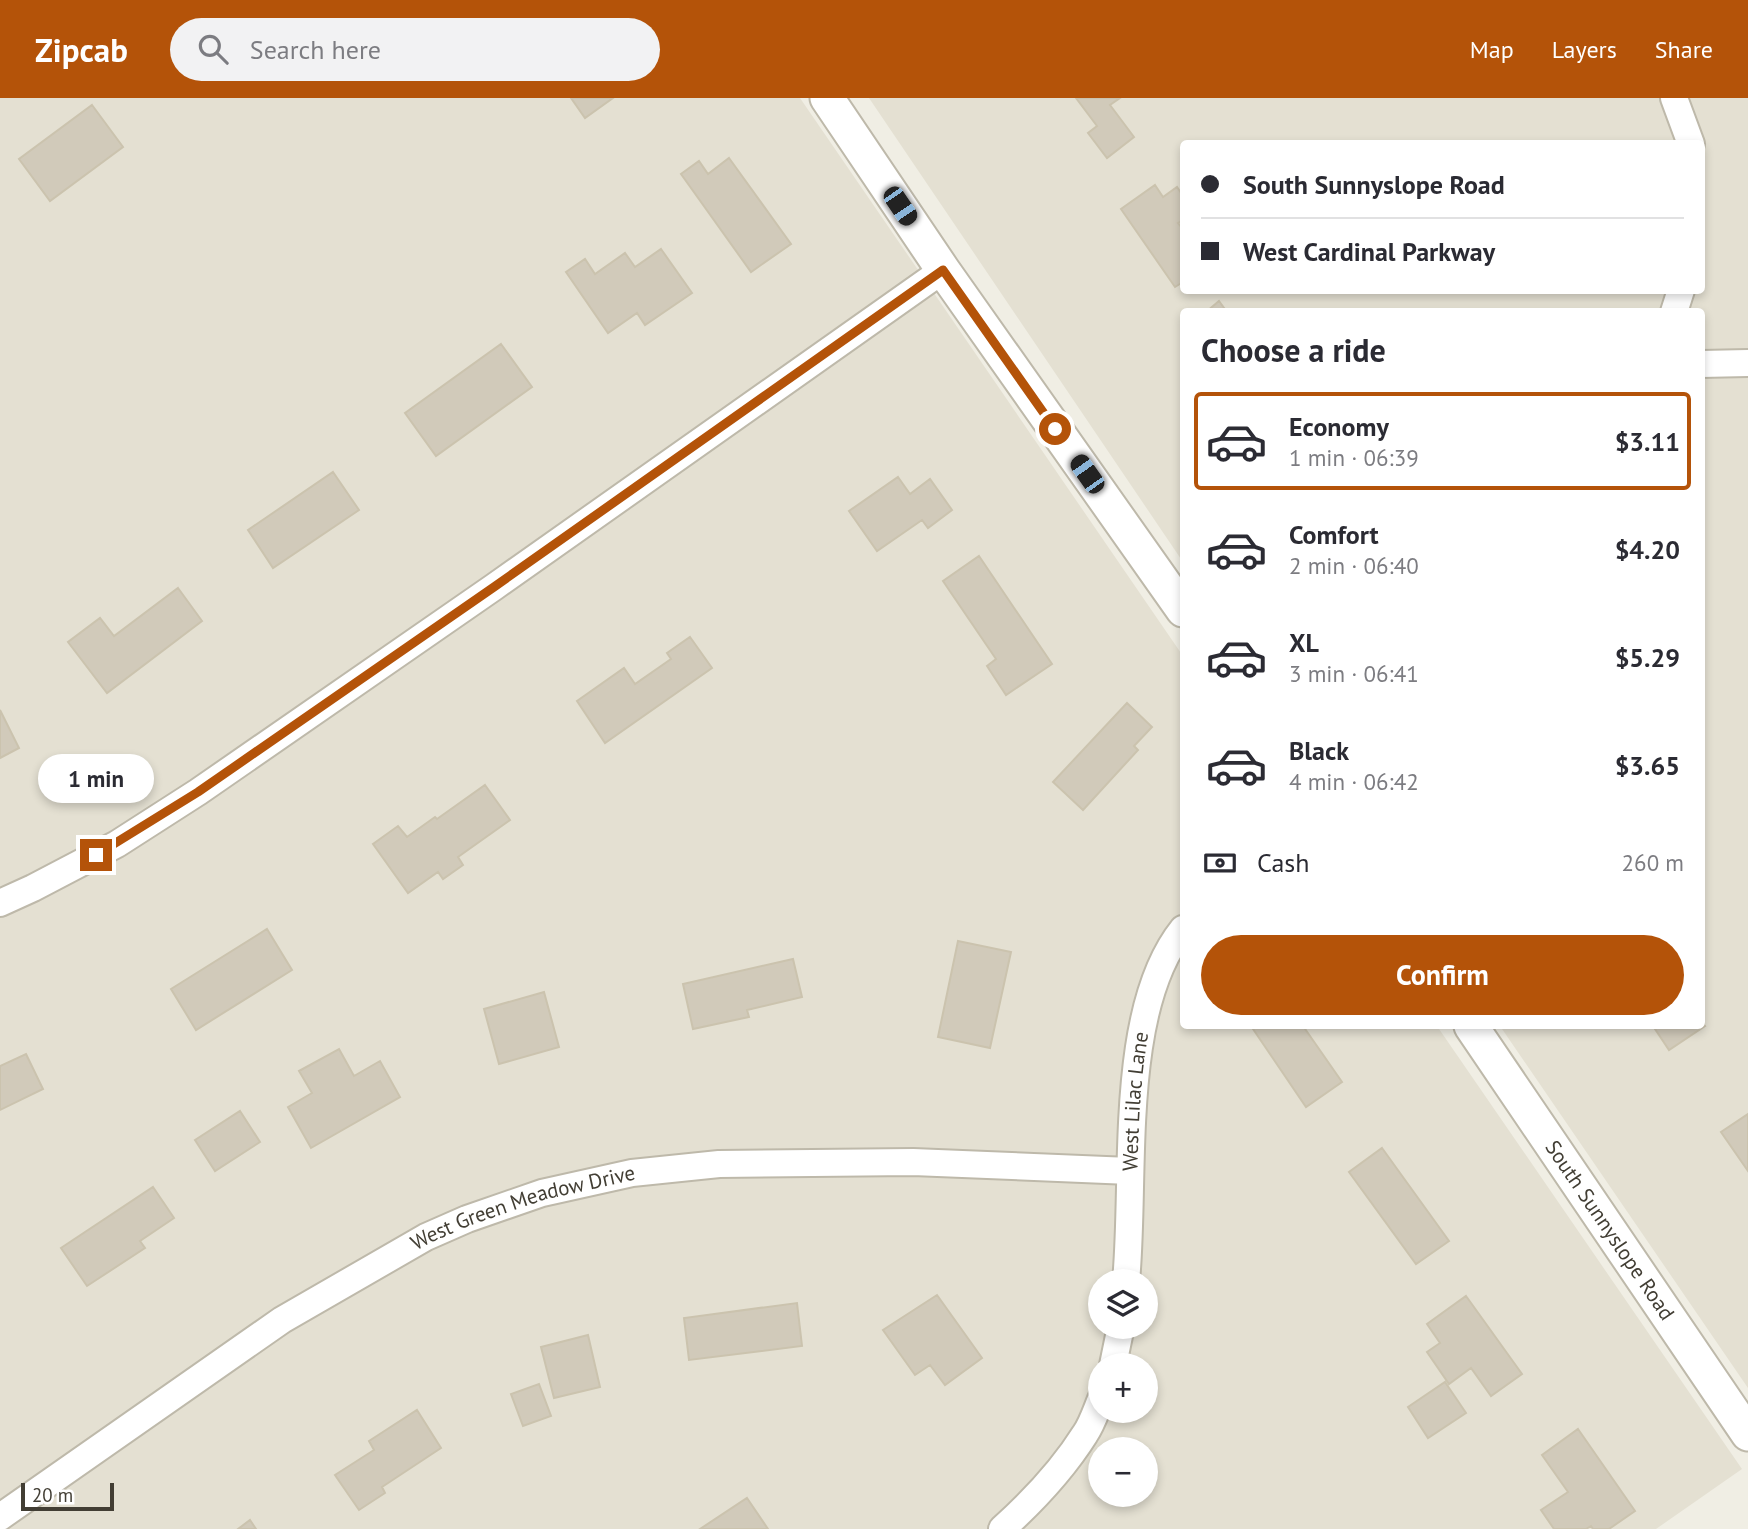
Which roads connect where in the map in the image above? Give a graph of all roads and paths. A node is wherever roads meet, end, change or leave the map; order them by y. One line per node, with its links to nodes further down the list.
1 (827, 98): 4 (street)
2 (1674, 98): 3 (street)
3 (1690, 140)
4 (943, 270): 7 (street); 8 (street)
5 (1748, 363): 6 (street)
6 (1705, 364)
7 (1180, 606)
8 (0, 903)
9 (1180, 934): 11 (street, West Lilac Lane)
10 (1473, 1029): 14 (street, South Sunnyslope Road)
11 (1130, 1171): 12 (street, West Lilac Lane); 15 (street, West Green Meadow Drive)
12 (1126, 1269)
13 (1091, 1423): 16 (street)
14 (1748, 1434)
15 (0, 1517)
16 (1002, 1529)

